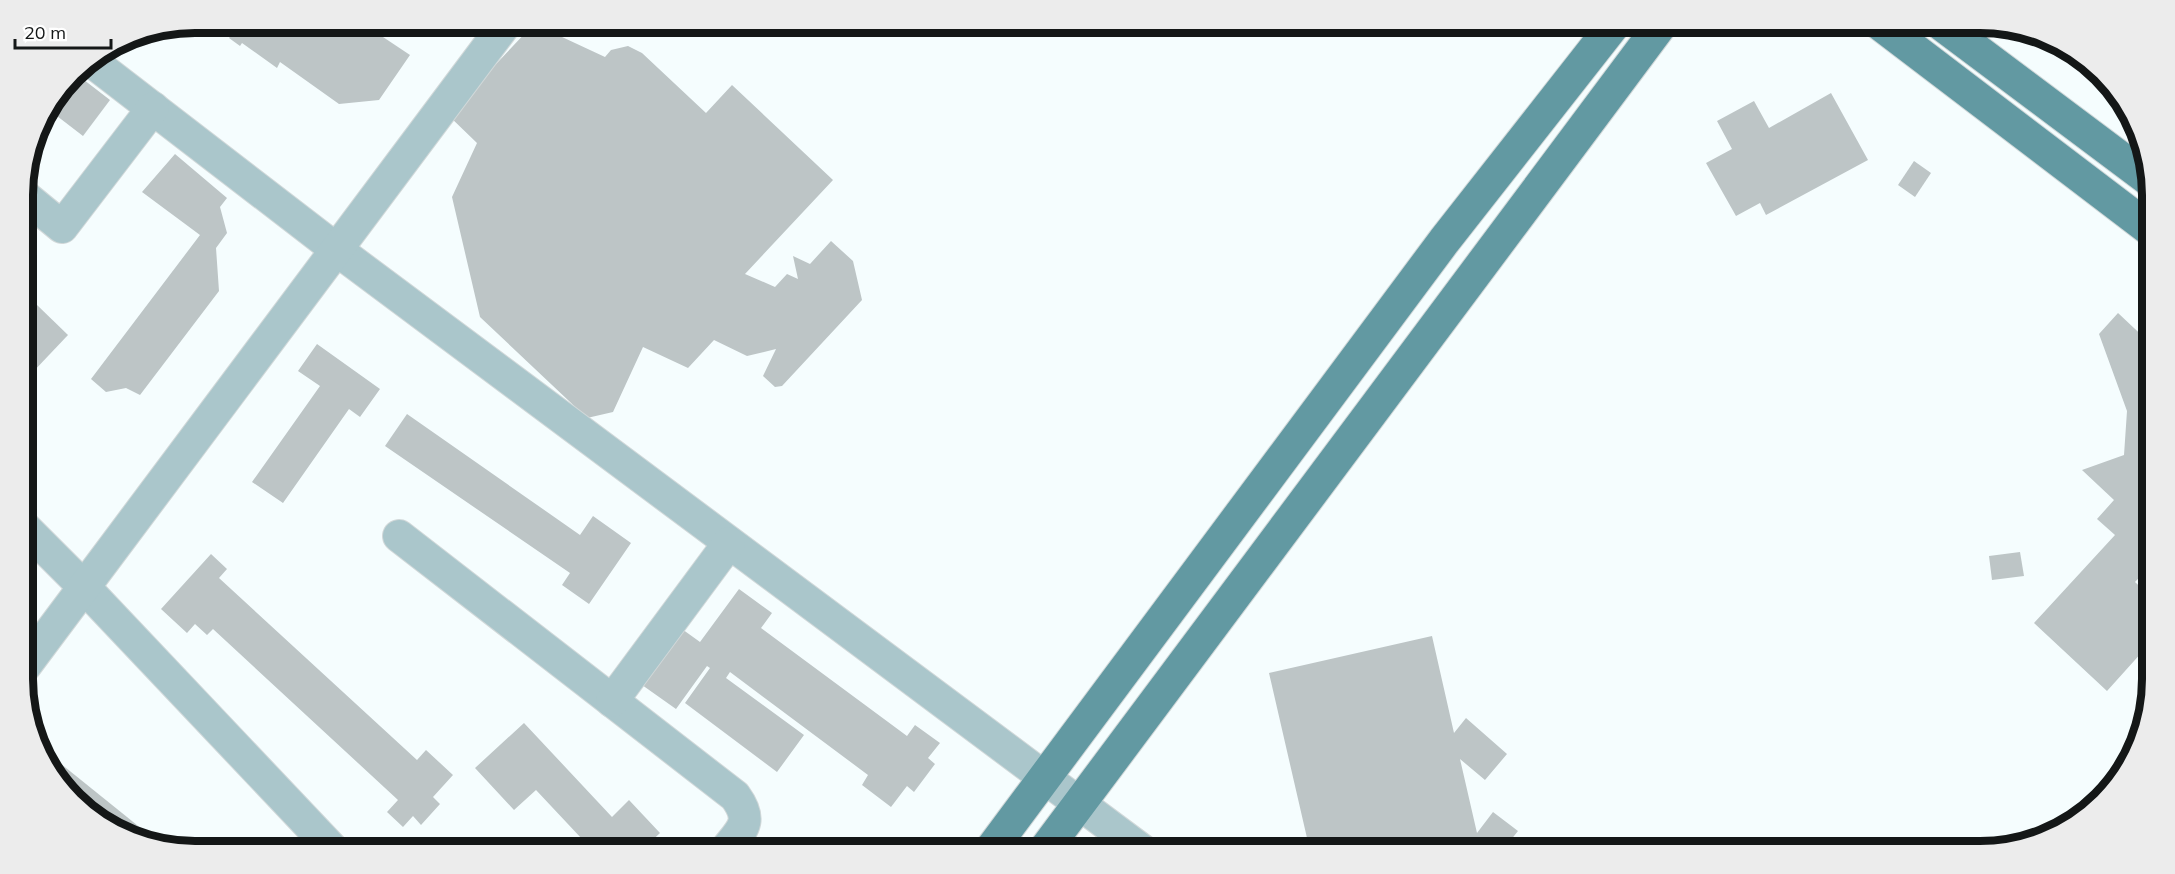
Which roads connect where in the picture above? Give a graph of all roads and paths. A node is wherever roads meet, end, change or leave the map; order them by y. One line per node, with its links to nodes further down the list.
1 (498, 33): 11 (street)
2 (1606, 33): 18 (main road)
3 (1654, 33): 19 (main road)
4 (1893, 33): 10 (main road)
5 (1955, 33): 8 (main road)
6 (98, 66): 7 (street)
7 (153, 108): 9 (street); 11 (street)
8 (2141, 173)
9 (33, 203)
10 (2142, 223)
11 (337, 250): 14 (street); 15 (street)
12 (33, 536): 15 (street)
13 (399, 536): 17 (street)
14 (729, 543): 17 (street); 18 (street)
15 (85, 588): 16 (street); 20 (street)
16 (33, 657)
17 (612, 701): 21 (street)
18 (1046, 778): 19 (street); 22 (main road)
19 (1080, 804): 23 (main road); 24 (street)
20 (325, 841)
21 (733, 841)
22 (998, 841)
23 (1052, 841)
24 (1130, 841)

